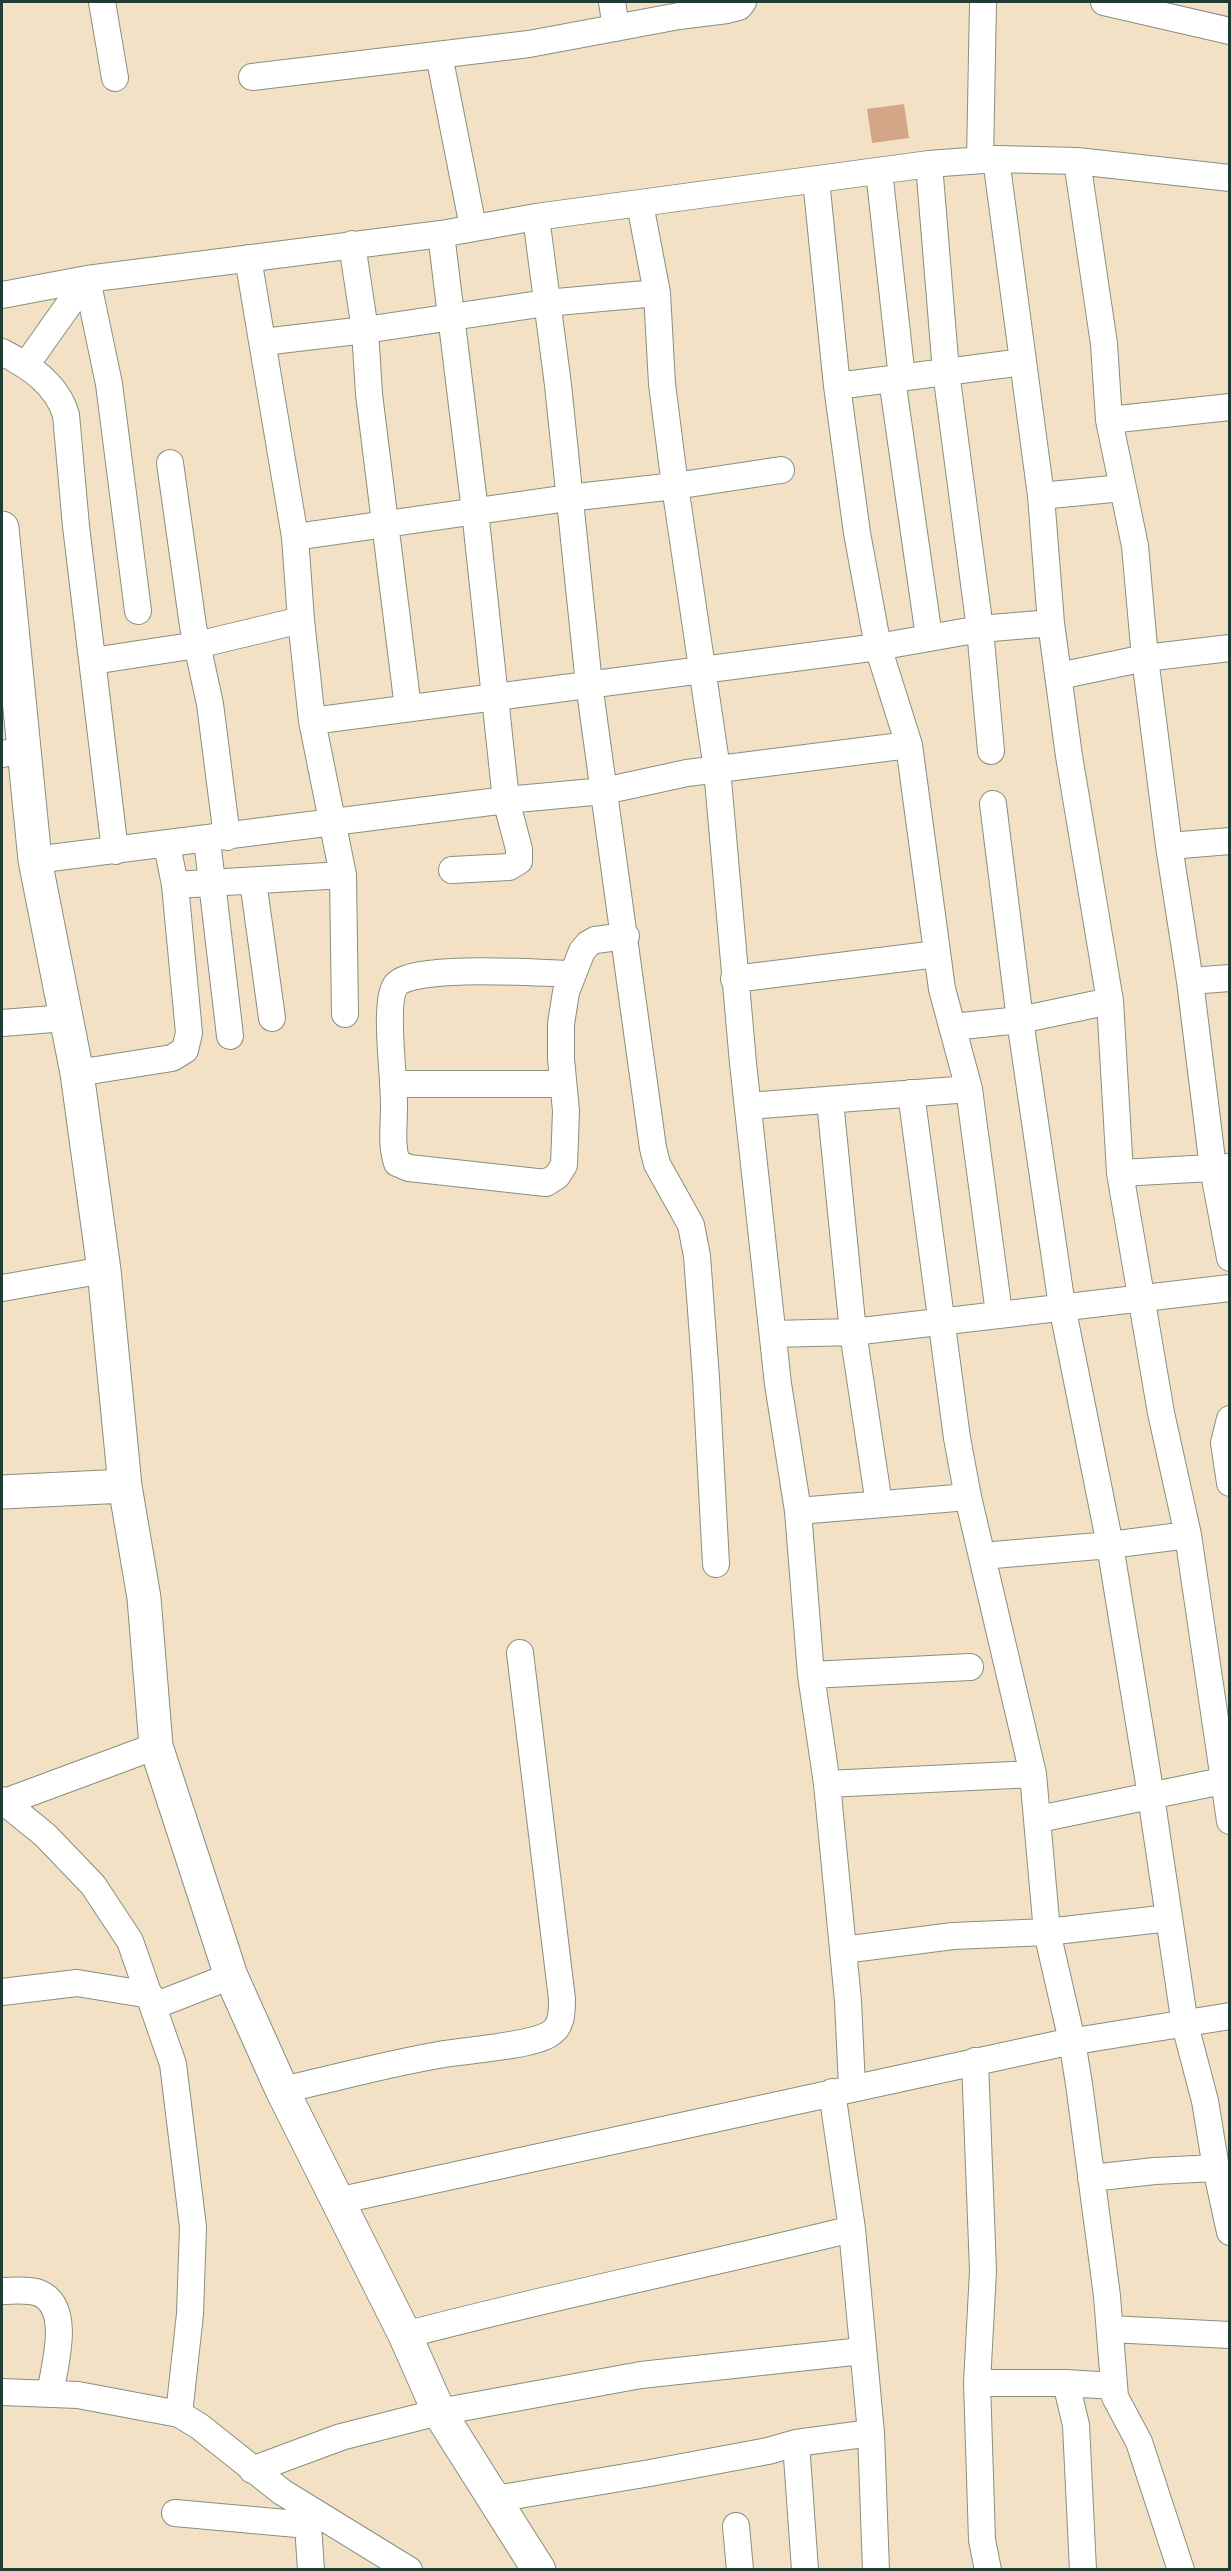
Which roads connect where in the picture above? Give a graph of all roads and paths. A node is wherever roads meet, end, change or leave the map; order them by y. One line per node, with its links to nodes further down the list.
1 (102, 2): 10 (street)
2 (612, 2): 6 (street)
3 (743, 2): 6 (street)
4 (983, 2): 11 (street)
5 (1117, 3): 7 (street)
6 (616, 28): 8 (street)
7 (1230, 31)
8 (439, 55): 9 (street); 19 (street)
9 (252, 77)
10 (115, 78)
11 (988, 160): 12 (street); 13 (street); 31 (street)
12 (1077, 161): 16 (street); 37 (street)
13 (929, 164): 14 (street); 33 (street)
14 (879, 171): 15 (street); 34 (street)
15 (816, 180): 17 (street); 35 (street)
16 (1229, 182)
17 (640, 204): 18 (street); 24 (street)
18 (536, 217): 19 (street); 26 (street)
19 (473, 227): 20 (street)
20 (441, 234): 21 (street); 27 (street)
21 (352, 244): 22 (street); 28 (street)
22 (248, 258): 23 (street); 29 (street)
23 (87, 279): 25 (street); 32 (street); 48 (street)
24 (657, 293): 26 (street); 40 (street)
25 (2, 295)
26 (546, 303): 27 (street); 43 (street)
27 (452, 318): 28 (street); 44 (street)
28 (365, 330): 29 (street); 45 (street)
29 (263, 342): 47 (street)
30 (2, 352): 32 (street)
31 (1023, 362): 33 (street); 42 (street)
32 (26, 365): 57 (street)
33 (946, 372): 34 (street); 51 (street)
34 (897, 379): 35 (street); 52 (street)
35 (837, 386): 54 (street)
36 (1230, 407): 37 (street)
37 (1109, 420): 41 (street)
38 (170, 463): 53 (street)
39 (781, 470): 40 (street)
40 (675, 486): 43 (street); 58 (street)
41 (1122, 488): 42 (street); 56 (street)
42 (1041, 496): 50 (street)
43 (568, 498): 44 (street); 60 (street)
44 (475, 512): 45 (street); 61 (street)
45 (385, 525): 47 (street); 62 (street)
46 (2, 528): 66 (main road)
47 (295, 537): 49 (street)
48 (138, 611)
49 (301, 620): 53 (street); 63 (street)
50 (1051, 623): 51 (street); 59 (street)
51 (980, 629): 52 (street); 65 (street)
52 (929, 637): 54 (street)
53 (197, 645): 57 (street); 72 (street)
54 (878, 647): 58 (street); 64 (street)
55 (1230, 648): 56 (street)
56 (1145, 658): 59 (street); 75 (street)
57 (93, 661): 76 (street)
58 (703, 670): 60 (street); 67 (street)
59 (1059, 676): 89 (street)
60 (589, 684): 61 (street); 68 (street)
61 (494, 698): 62 (street); 69 (street)
62 (408, 708): 63 (street)
63 (312, 721): 71 (street)
64 (909, 745): 67 (street); 84 (street)
65 (991, 751)
66 (12, 752): 77 (main road)
67 (717, 769): 68 (street); 87 (street)
68 (604, 791): 69 (street); 83 (street)
69 (506, 800): 71 (street); 78 (street)
70 (993, 804): 93 (street)
71 (334, 824): 72 (street); 79 (street)
72 (217, 838): 74 (street); 81 (street)
73 (1230, 841): 75 (street)
74 (167, 845): 76 (street); 82 (street)
75 (1168, 846): 88 (street)
76 (115, 851): 77 (street)
77 (34, 860): 91 (main road)
78 (452, 870)
79 (343, 875): 80 (street); 90 (street)
80 (253, 881): 81 (street); 92 (street)
81 (211, 883): 82 (street); 96 (street)
82 (175, 885): 97 (street)
83 (626, 936): 85 (street); 126 (street)
84 (937, 954): 87 (street); 95 (street)
85 (572, 974): 98 (street); 99 (street)
86 (1230, 978): 88 (street)
87 (734, 979): 103 (street)
88 (1190, 981): 104 (street)
89 (1110, 1001): 93 (street); 105 (street)
90 (345, 1014)
91 (66, 1018): 94 (street); 97 (main road)
92 (272, 1018)
93 (1020, 1020): 95 (street); 111 (street)
94 (2, 1023)
95 (952, 1027): 100 (street)
96 (230, 1036)
97 (76, 1073): 107 (main road)
98 (393, 1084): 99 (street); 99 (street)
99 (563, 1084)
100 (969, 1089): 101 (street); 112 (street)
101 (911, 1093): 102 (street); 113 (street)
102 (830, 1101): 103 (street); 114 (street)
103 (748, 1106): 115 (street)
104 (1221, 1168): 105 (street); 106 (street)
105 (1120, 1173): 110 (street)
106 (1230, 1258)
107 (104, 1270): 108 (street); 118 (main road)
108 (2, 1288)
109 (1230, 1288): 110 (street)
110 (1142, 1297): 111 (street); 123 (street)
111 (1062, 1306): 112 (street); 124 (street)
112 (999, 1313): 113 (street)
113 (940, 1320): 114 (street); 120 (street)
114 (853, 1332): 115 (street); 121 (street)
115 (773, 1334): 122 (street)
116 (1230, 1419): 117 (street)
117 (1230, 1483)
118 (124, 1486): 119 (main road); 130 (main road)
119 (2, 1492)
120 (968, 1497): 121 (street); 125 (street)
121 (879, 1504): 122 (street)
122 (798, 1511): 129 (street)
123 (1188, 1535): 124 (street); 132 (street)
124 (1110, 1545): 125 (street); 134 (street)
125 (982, 1556): 131 (street)
126 (716, 1564)
127 (520, 1653): 148 (street)
128 (970, 1667): 129 (street)
129 (812, 1675): 133 (street)
130 (156, 1746): 135 (street); 141 (main road)
131 (1034, 1774): 133 (street); 136 (street)
132 (1222, 1781): 134 (street); 137 (street)
133 (827, 1784): 140 (street)
134 (1151, 1796): 136 (street); 138 (street)
135 (3, 1801): 143 (street)
136 (1039, 1819): 139 (street)
137 (1230, 1821)
138 (1169, 1918): 139 (street); 145 (street)
139 (1047, 1932): 140 (street); 146 (street)
140 (843, 1950): 149 (street)
141 (231, 1976): 143 (street); 148 (main road)
142 (2, 1992): 143 (street)
143 (152, 2000): 166 (street)
144 (1230, 2016): 145 (street)
145 (1185, 2025): 146 (street); 150 (street)
146 (1072, 2041): 147 (street); 151 (street)
147 (975, 2061): 149 (street); 160 (street)
148 (282, 2090): 152 (main road)
149 (842, 2090): 152 (street); 153 (street)
150 (1216, 2168): 151 (street); 154 (street)
151 (1091, 2178): 156 (street)
152 (337, 2201): 157 (main road)
153 (852, 2229): 157 (street); 159 (street)
154 (1230, 2232)
155 (2, 2291): 164 (street)
156 (1110, 2329): 158 (street); 162 (street)
157 (405, 2335): 165 (main road)
158 (1230, 2335)
159 (862, 2351): 165 (street); 167 (street)
160 (977, 2383): 161 (street); 180 (street)
161 (1066, 2383): 162 (street); 181 (street)
162 (1114, 2386): 182 (street)
163 (2, 2392): 164 (street)
164 (50, 2394): 166 (street)
165 (439, 2412): 169 (street); 170 (main road)
166 (179, 2414): 169 (street)
167 (871, 2433): 168 (street); 179 (street)
168 (796, 2443): 170 (street); 178 (street)
169 (252, 2470): 172 (street)
170 (495, 2499): 176 (main road)
171 (174, 2513): 172 (street)
172 (308, 2516): 174 (street); 175 (street)
173 (736, 2526): 177 (street)
174 (311, 2570)
175 (409, 2570)
176 (539, 2570)
177 (740, 2570)
178 (805, 2570)
179 (876, 2570)
180 (988, 2570)
181 (1083, 2570)
182 (1181, 2570)

